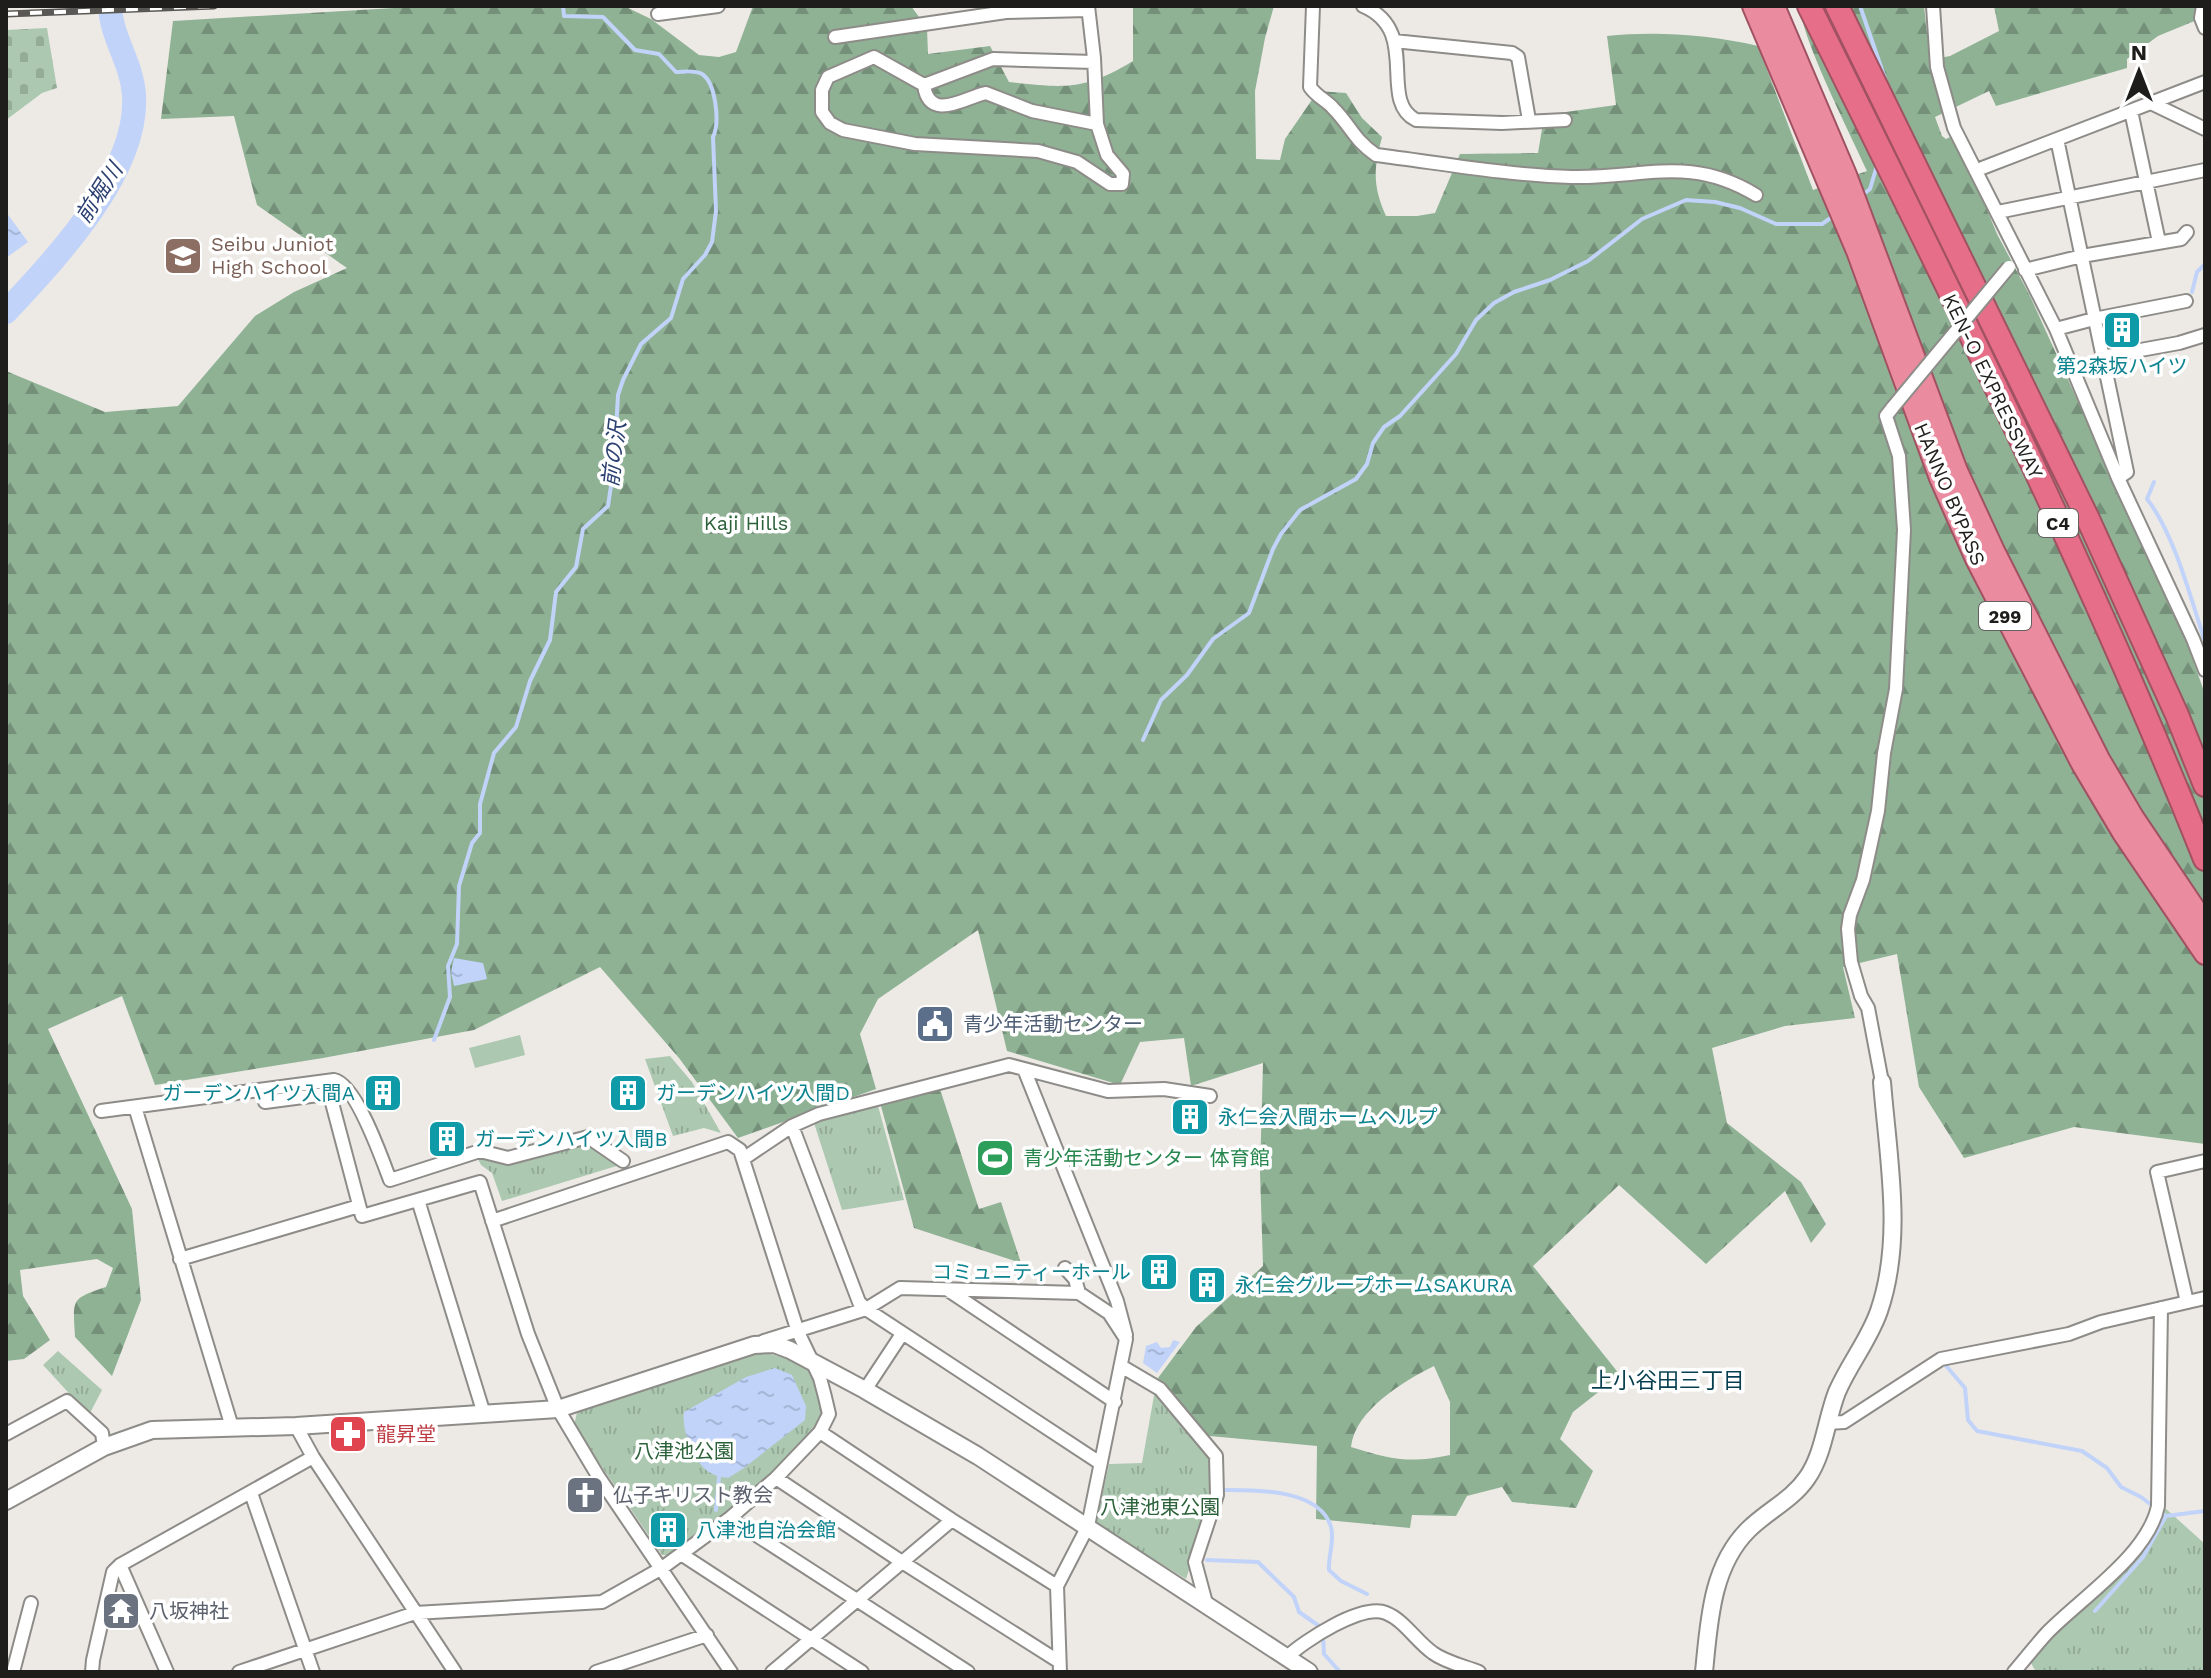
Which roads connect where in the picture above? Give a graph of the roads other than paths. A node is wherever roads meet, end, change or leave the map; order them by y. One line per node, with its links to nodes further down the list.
1 (718, 6): 10 (street)
2 (1313, 6): 29 (street)
3 (1363, 6): 14 (street)
4 (1809, 6): 46 (highway, KEN-O EXPRESSWAY / C4)
5 (1837, 6): 45 (highway, KEN-O EXPRESSWAY / C4)
6 (1933, 6): 26 (street)
7 (2203, 6): 11 (street)
8 (1088, 8): 12 (street); 16 (street)
9 (1766, 12): 34 (highway, HANNO BYPASS / 299)
10 (658, 14)
11 (2205, 28)
12 (866, 33): 13 (street); 15 (street)
13 (835, 37)
14 (1394, 41): 21 (street); 21 (street)
15 (874, 57): 18 (street); 23 (street)
16 (1094, 62): 18 (street); 23 (street)
17 (2205, 82): 19 (street)
18 (924, 85): 23 (street)
19 (2151, 103): 20 (street); 24 (street)
20 (2131, 111): 25 (street); 28 (street)
21 (1529, 120): 22 (street)
22 (1565, 120)
23 (1097, 124)
24 (2205, 129)
25 (2057, 139): 26 (street); 30 (street)
26 (1977, 170): 31 (street)
27 (2205, 170): 28 (street)
28 (2146, 181): 30 (street); 33 (street)
29 (1756, 195)
30 (2070, 197): 31 (street); 36 (street)
31 (1998, 212): 35 (street)
32 (2187, 232): 33 (street)
33 (2159, 242): 36 (street)
34 (1865, 248): 47 (highway, HANNO BYPASS / 299); 48 (highway, HANNO BYPASS / 299)
35 (2017, 256): 37 (street); 50 (street, bridge)
36 (2082, 256): 37 (street); 39 (street)
37 (2025, 270): 40 (street)
38 (2186, 301): 39 (street)
39 (2094, 319): 40 (street); 42 (street)
40 (2056, 329): 43 (street)
41 (2205, 335): 42 (street)
42 (2102, 357): 43 (street)
43 (2118, 478): 44 (street)
44 (2205, 670)
45 (2205, 785)
46 (2205, 859)
47 (2205, 924)
48 (2205, 954)
49 (1024, 1069): 51 (street); 55 (street); 72 (street)
50 (1882, 1082): 80 (street)
51 (1210, 1096)
52 (265, 1102): 60 (street)
53 (135, 1107): 54 (street); 57 (street); 62 (street)
54 (101, 1111)
55 (792, 1126): 56 (street); 69 (street)
56 (743, 1159): 61 (street); 70 (street)
57 (623, 1161)
58 (2205, 1161): 67 (street)
59 (418, 1200): 60 (street); 61 (street); 79 (street)
60 (359, 1206): 62 (street)
61 (492, 1221): 78 (street)
62 (180, 1259): 82 (street)
63 (1065, 1268): 65 (street)
64 (948, 1290): 65 (street); 69 (street); 77 (street)
65 (1079, 1293): 72 (street)
66 (2205, 1298): 67 (street)
67 (2187, 1302): 68 (street)
68 (2161, 1308): 80 (street); 122 (street)
69 (866, 1309): 70 (street); 71 (street)
70 (798, 1332): 73 (street); 74 (street)
71 (902, 1334): 76 (street); 87 (street)
72 (1126, 1339): 75 (street)
73 (754, 1345): 74 (street); 78 (street)
74 (810, 1361): 76 (street); 83 (street)
75 (1121, 1366): 77 (street); 101 (street)
76 (865, 1390): 93 (street)
77 (1115, 1402): 87 (street)
78 (558, 1409): 79 (street); 97 (street)
79 (484, 1414): 81 (street)
80 (1827, 1423): 121 (street)
81 (296, 1426): 82 (street); 86 (street)
82 (232, 1427): 85 (street)
83 (820, 1432): 88 (street); 92 (street)
84 (6, 1434): 85 (street)
85 (104, 1447): 90 (street)
86 (313, 1457): 89 (street); 102 (street)
87 (1100, 1463): 93 (street)
88 (776, 1478): 91 (street); 95 (street)
89 (251, 1493): 96 (street); 105 (street)
90 (6, 1501)
91 (730, 1518): 94 (street); 99 (street)
92 (952, 1520): 95 (street); 98 (street)
93 (1088, 1526): 98 (street); 101 (street)
94 (681, 1554): 97 (street); 104 (street)
95 (902, 1562): 99 (street); 107 (street)
96 (120, 1565): 110 (street); 111 (street)
97 (662, 1568): 102 (street); 103 (street)
98 (1057, 1586): 107 (street)
99 (857, 1601): 104 (street); 119 (street)
100 (31, 1603): 109 (street)
101 (1206, 1603): 106 (street)
102 (415, 1613): 105 (street); 114 (street)
103 (707, 1635): 115 (street); 116 (street)
104 (812, 1638): 117 (street); 118 (street)
105 (306, 1650): 112 (street); 113 (street)
106 (1287, 1657): 108 (street); 120 (street)
107 (1059, 1666)
108 (1304, 1670)
109 (13, 1672)
110 (92, 1672)
111 (167, 1672)
112 (239, 1672)
113 (313, 1672)
114 (455, 1672)
115 (596, 1672)
116 (731, 1672)
117 (772, 1672)
118 (862, 1672)
119 (968, 1672)
120 (1479, 1672)
121 (1704, 1672)
122 (2014, 1672)

